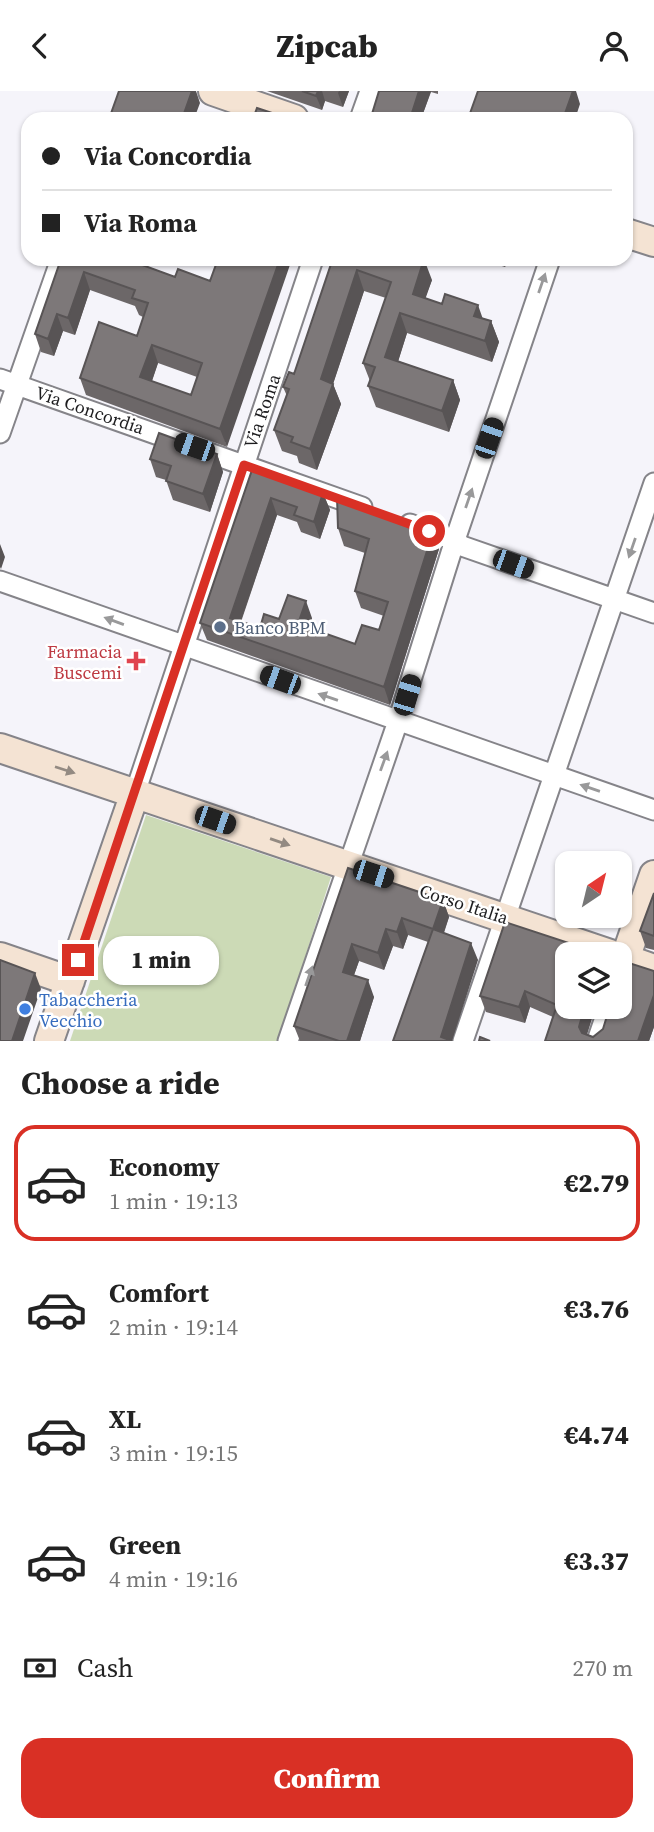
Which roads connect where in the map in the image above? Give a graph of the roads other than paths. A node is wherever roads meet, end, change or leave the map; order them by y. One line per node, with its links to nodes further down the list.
1 (213, 91): 3 (street)
2 (370, 91): 4 (street)
3 (274, 112)
4 (362, 112)
5 (633, 235): 6 (street)
6 (654, 242)
7 (58, 266): 10 (street)
8 (311, 266): 12 (street, Via Roma)
9 (548, 266): 14 (street, one-way to 9)
10 (8, 382): 11 (street); 12 (street, Via Concordia)
11 (0, 433)
12 (244, 465): 14 (street, Via Concordia); 18 (street, Via Roma)
13 (654, 483): 16 (street, one-way to 16)
14 (455, 540): 16 (street, Via Concordia); 19 (street)
15 (0, 581): 18 (street, one-way to 15)
16 (613, 600): 17 (street, Via Concordia); 21 (street)
17 (654, 613)
18 (185, 646): 19 (street, one-way to 18); 22 (street, Via Roma)
19 (398, 721): 21 (street); 24 (street, one-way to 19)
20 (0, 748): 22 (street, Corso Italia, one-way to 22)
21 (555, 776): 23 (street, one-way to 21); 26 (street)
22 (135, 793): 24 (street, Corso Italia, one-way to 24); 32 (street, Via Roma)
23 (654, 810)
24 (347, 865): 26 (street, Corso Italia); 35 (street, one-way to 24)
25 (654, 875): 28 (street)
26 (505, 918): 27 (street, Corso Italia); 36 (street)
27 (568, 942)
28 (626, 942)
29 (0, 957): 32 (street)
30 (632, 964): 31 (street, Corso Italia)
31 (654, 969)
32 (70, 981): 34 (street, Via Roma)
33 (604, 1019): 37 (street)
34 (49, 1041)
35 (288, 1041)
36 (463, 1041)
37 (597, 1041)

